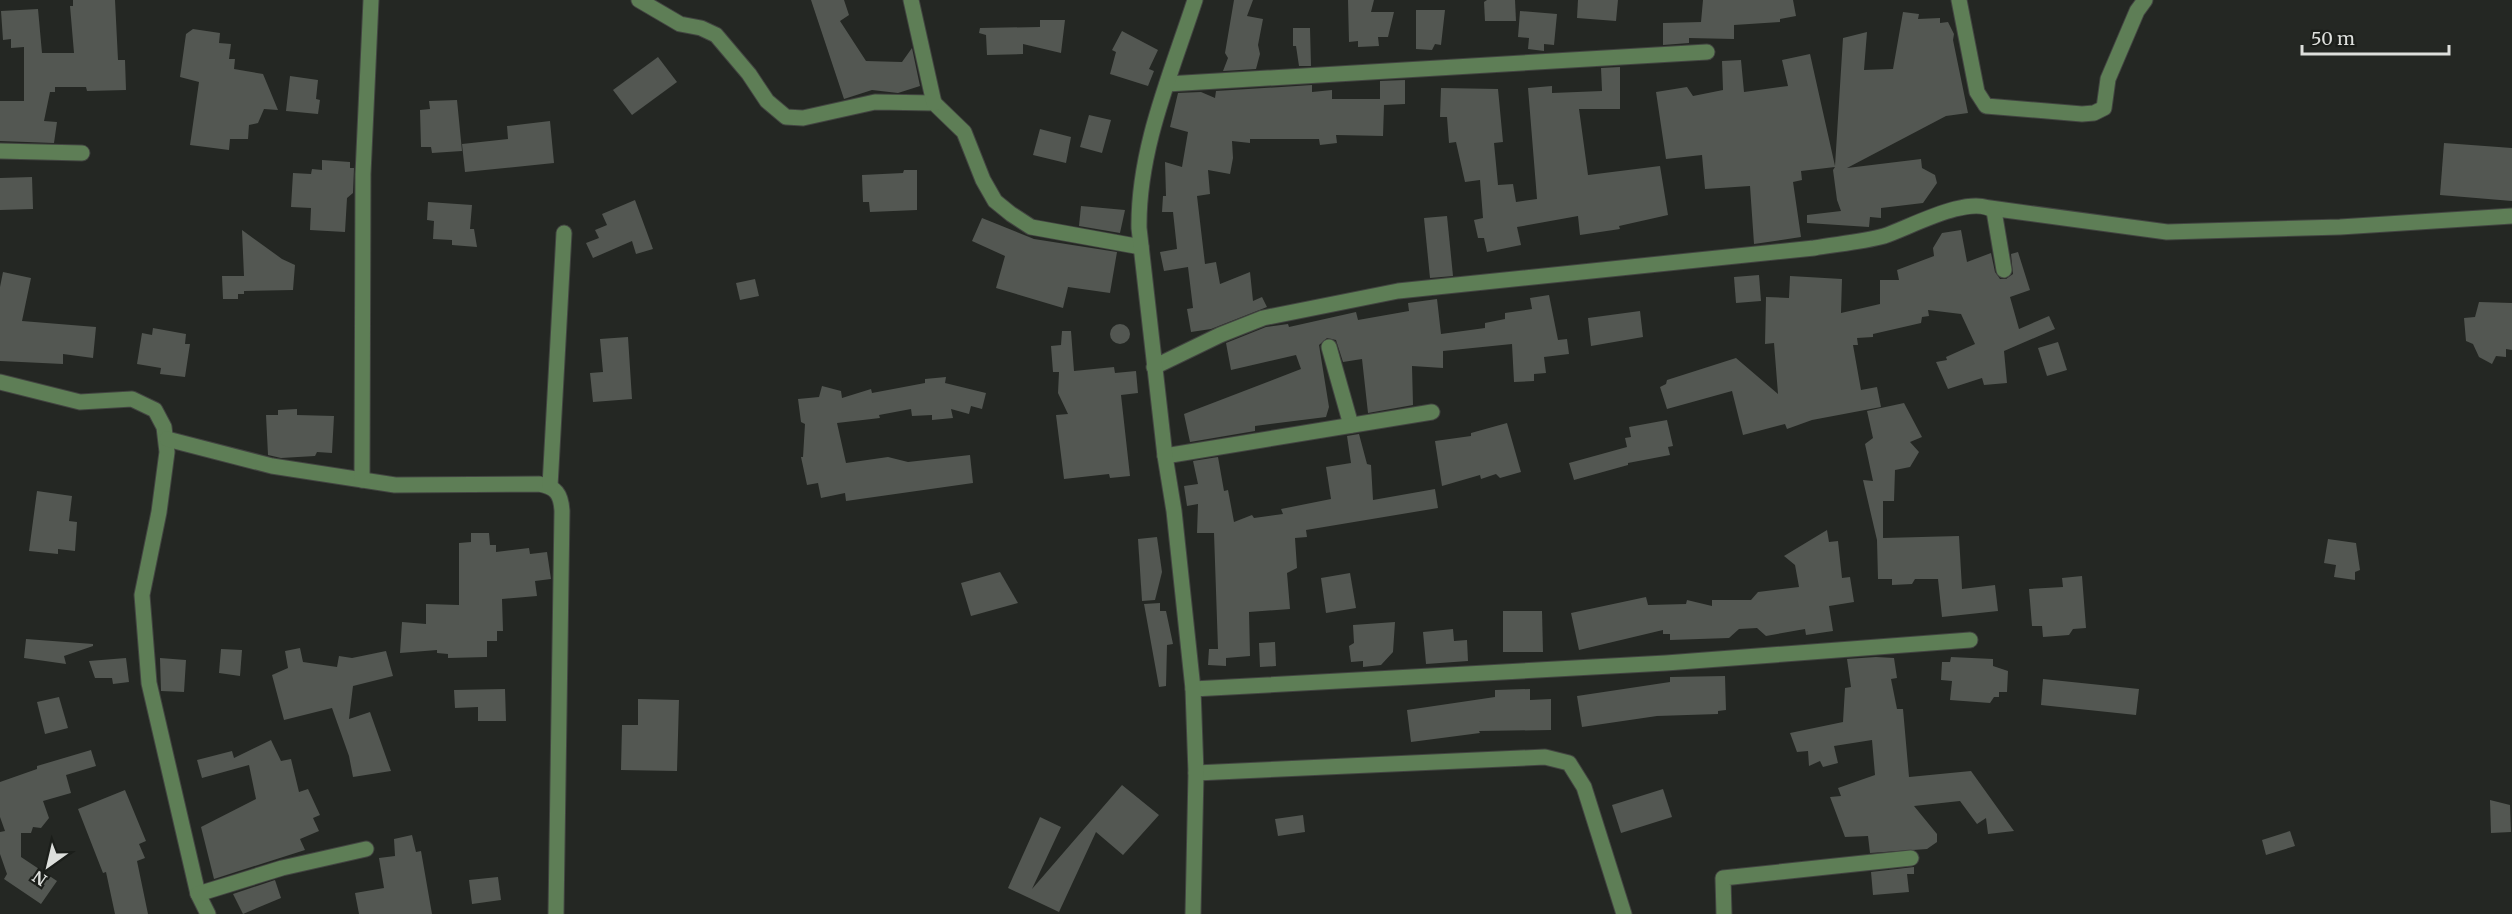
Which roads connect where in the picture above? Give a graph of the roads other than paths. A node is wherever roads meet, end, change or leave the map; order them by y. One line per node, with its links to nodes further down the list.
1 (371, 0): 24 (street)
2 (639, 0): 9 (street)
3 (911, 0): 9 (street)
4 (1195, 0): 8 (street)
5 (1959, 0): 6 (street)
6 (2145, 0)
7 (1707, 52): 8 (street)
8 (1167, 84): 15 (street)
9 (934, 103): 15 (street)
10 (0, 152): 11 (street)
11 (82, 153)
12 (1990, 208): 13 (street); 16 (street); 18 (street)
13 (2512, 216)
14 (564, 233): 25 (street)
15 (1141, 247): 18 (street)
16 (2004, 270)
17 (1329, 348): 21 (street)
18 (1154, 367): 23 (street)
19 (0, 382): 22 (street)
20 (1432, 412): 21 (street)
21 (1351, 425): 23 (street)
22 (167, 439): 24 (street); 31 (street)
23 (1165, 456): 27 (street)
24 (362, 480): 25 (street)
25 (550, 486): 33 (street)
26 (1970, 640): 27 (street)
27 (1193, 689): 28 (street)
28 (1196, 773): 34 (street); 35 (street)
29 (366, 849): 31 (street)
30 (1911, 858): 36 (street)
31 (198, 894): 32 (street)
32 (208, 914)
33 (556, 914)
34 (1193, 914)
35 (1624, 914)
36 (1724, 914)

